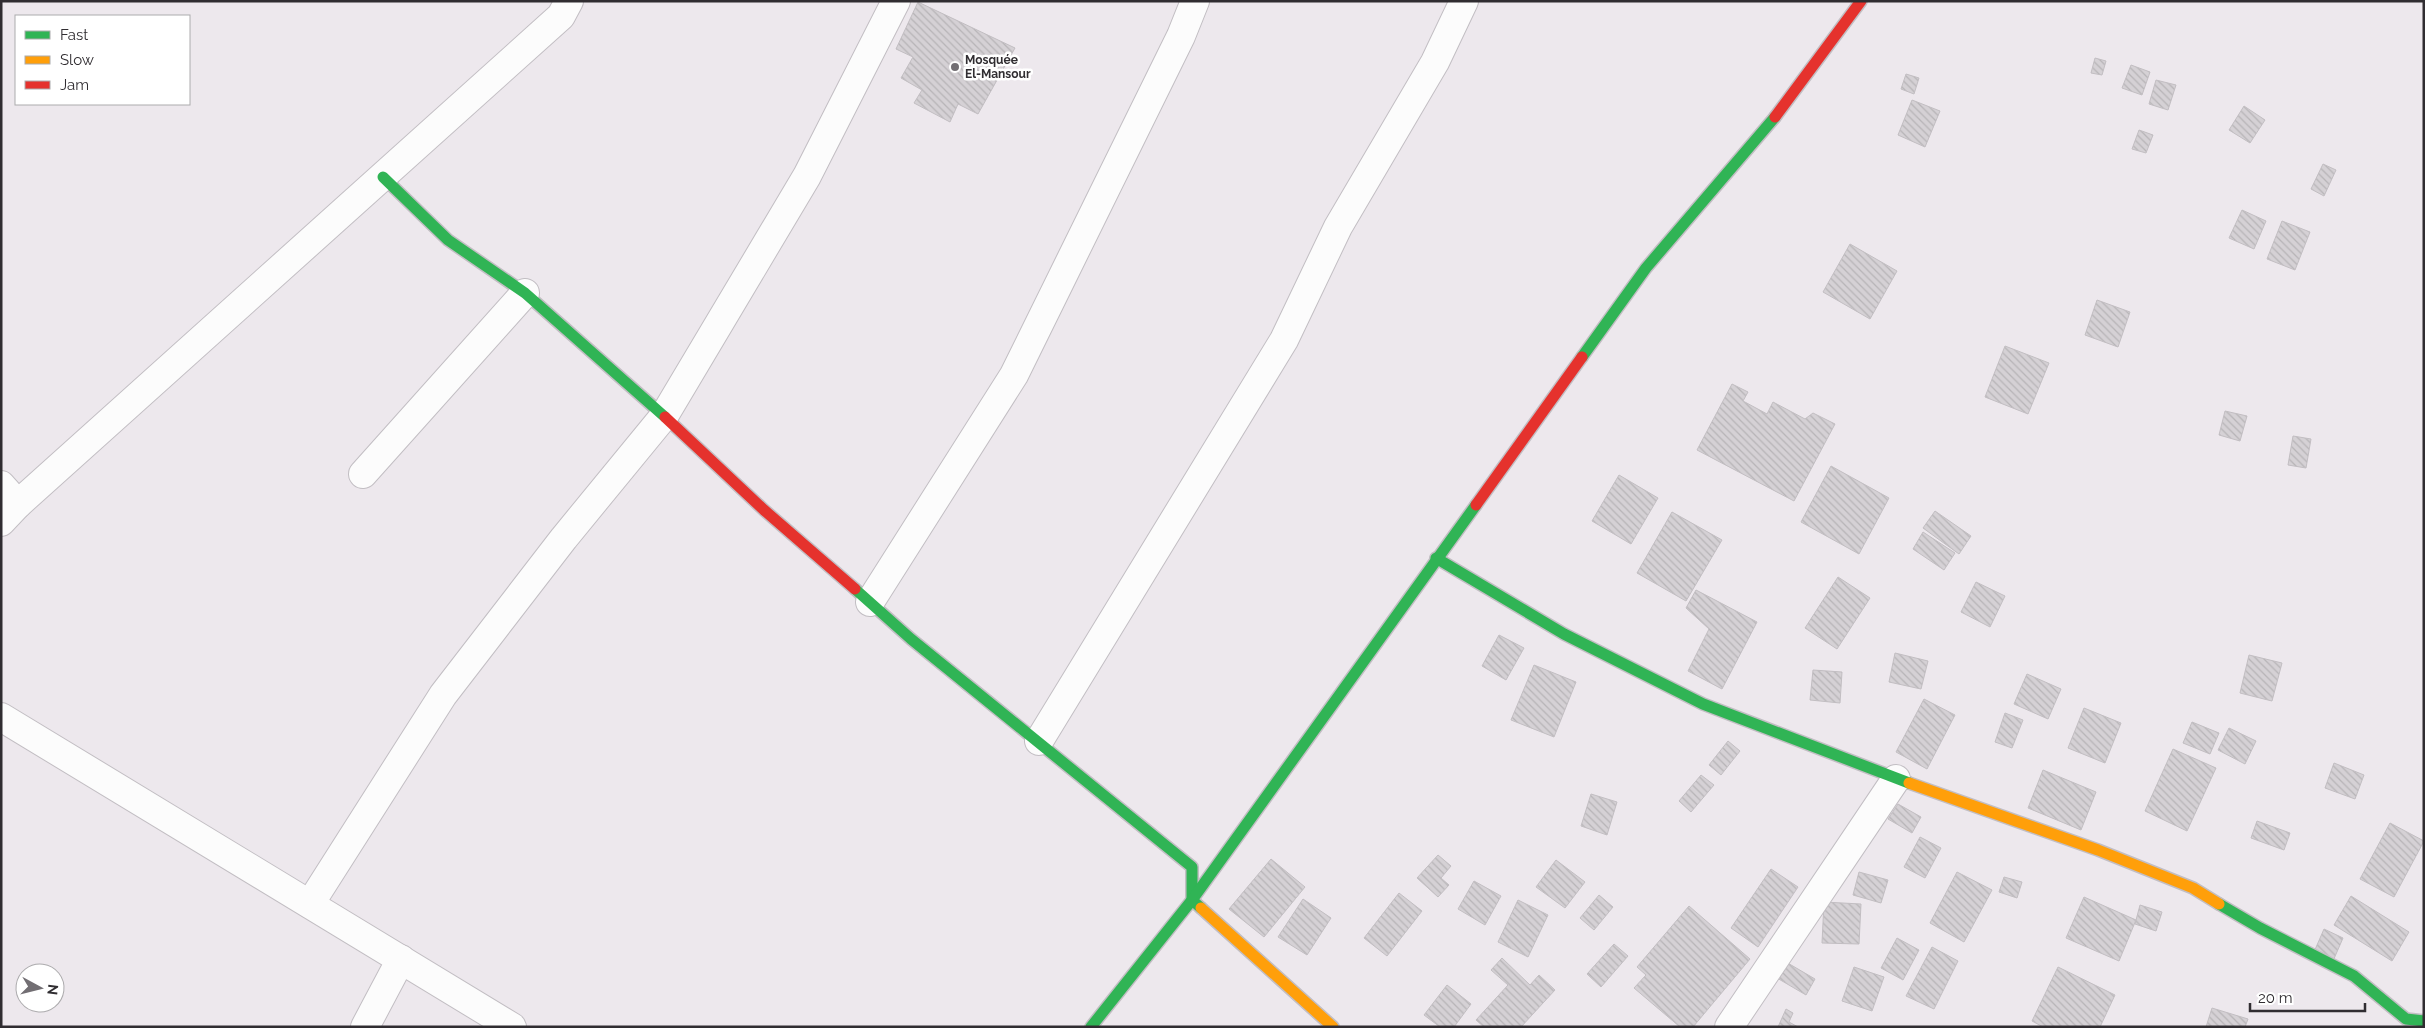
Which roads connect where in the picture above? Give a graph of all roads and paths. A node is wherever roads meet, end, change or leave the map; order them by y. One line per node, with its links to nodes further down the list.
1 (896, 1): 8 (street)
2 (1195, 1): 12 (street)
3 (1464, 1): 14 (street)
4 (1861, 1): 11 (street)
5 (559, 6): 6 (street)
6 (382, 176): 7 (street); 10 (street)
7 (525, 292): 8 (street); 9 (street)
8 (664, 416): 12 (street); 17 (street)
9 (363, 474)
10 (7, 504)
11 (1436, 558): 15 (street); 16 (street)
12 (870, 602): 14 (street)
13 (1, 717): 17 (street)
14 (1040, 741): 16 (street)
15 (1896, 779): 19 (street); 24 (street)
16 (1192, 900): 22 (street); 23 (street)
17 (310, 904): 18 (street)
18 (401, 959): 20 (street); 21 (street)
19 (2410, 1022)
20 (365, 1027)
21 (512, 1027)
22 (1091, 1027)
23 (1333, 1027)
24 (1729, 1027)

